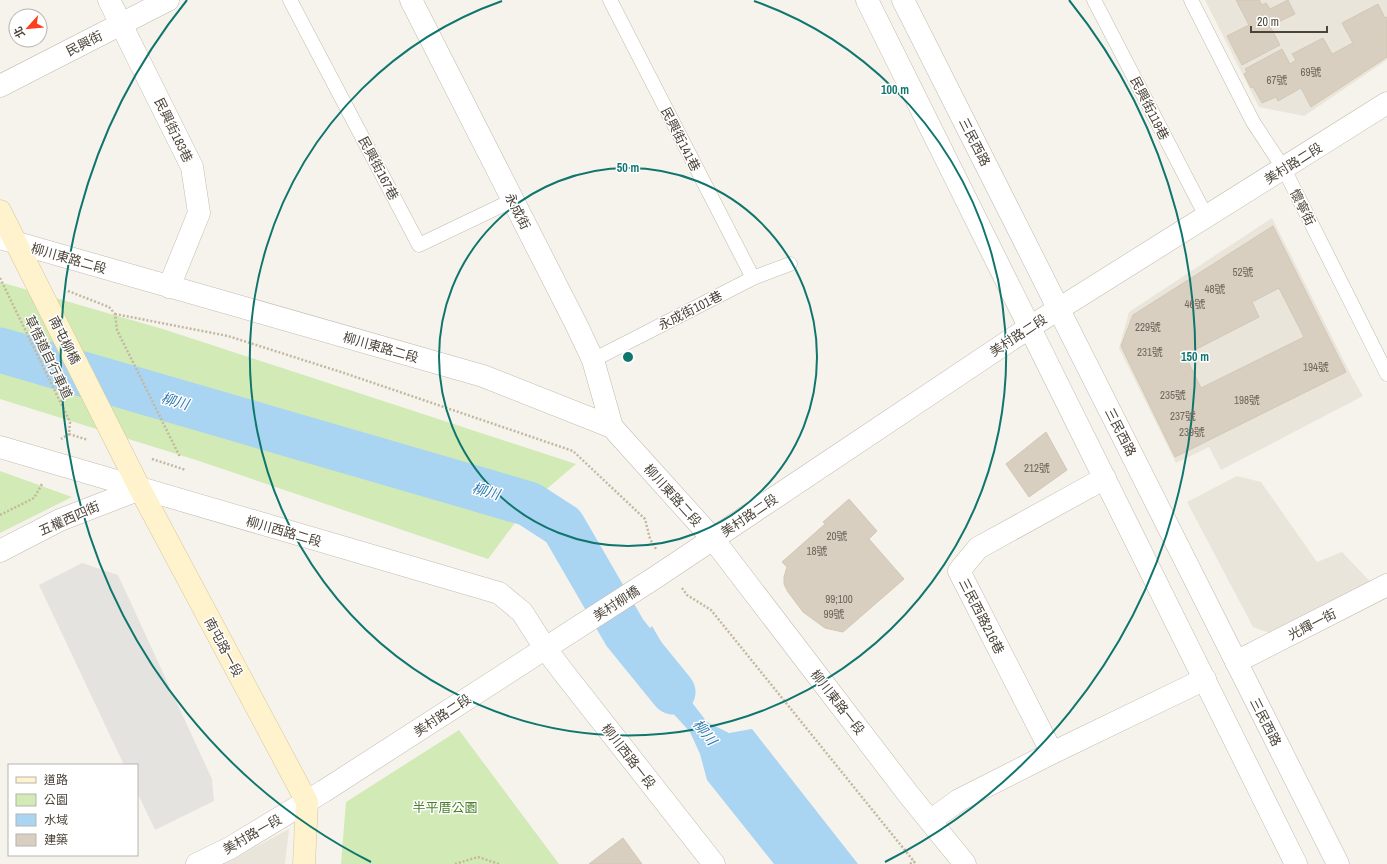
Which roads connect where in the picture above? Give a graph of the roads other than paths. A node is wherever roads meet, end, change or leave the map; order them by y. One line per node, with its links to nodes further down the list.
1 (109, 0): 10 (street, 民興街183巷)
2 (168, 0): 10 (street, 民興街)
3 (290, 0): 14 (lane, 民興街167巷)
4 (410, 0): 14 (street, 永成街)
5 (610, 0): 19 (lane, 民興街141巷)
6 (867, 0): 22 (street)
7 (903, 0): 21 (street, 三民西路)
8 (1094, 0): 16 (lane, 民興街119巷)
9 (1191, 0): 13 (lane, 懷寧街)
10 (121, 24): 11 (street, 民興街); 20 (street, 民興街183巷)
11 (0, 86)
12 (1387, 104): 13 (street, 美村路二段)
13 (1284, 169): 16 (street, 美村路二段); 24 (lane, 懷寧街)
14 (513, 200): 23 (street, 永成街)
15 (0, 211): 17 (main road)
16 (1206, 216): 21 (street, 美村路二段)
17 (8, 241): 20 (street, 柳川東路二段); 26 (main road, 南屯柳橋)
18 (790, 264): 19 (lane, 永成街101巷)
19 (753, 278): 23 (lane, 永成街101巷)
20 (169, 287): 25 (street, 柳川東路二段)
21 (1059, 309): 22 (street, 美村路二段); 36 (street, 三民西路)
22 (1030, 327): 28 (street); 30 (street, 美村路二段)
23 (592, 360): 25 (street, 永成街)
24 (1387, 374)
25 (612, 427): 30 (street, 柳川東路二段)
26 (114, 436): 29 (main road, 南屯路一段)
27 (0, 447): 29 (street, 柳川西路二段)
28 (1105, 478): 37 (street); 38 (street, 三民西路216巷)
29 (140, 489): 31 (street, 五權西四街); 35 (street, 柳川西路二段); 39 (main road, 南屯路一段)
30 (712, 540): 32 (street, 美村路二段); 40 (street, 柳川東路一段)
31 (0, 551)
32 (656, 577): 34 (street, 美村柳橋)
33 (1387, 585): 36 (street, 光輝一街)
34 (577, 628): 35 (street, 美村路二段)
35 (545, 648): 39 (street, 美村路二段); 43 (street, 柳川西路一段)
36 (1236, 662): 46 (street, 三民西路)
37 (1205, 678): 38 (street); 45 (street)
38 (1052, 753): 40 (street)
39 (307, 802): 41 (street, 美村路一段); 42 (main road)
40 (930, 821): 44 (street, 柳川東路一段)
41 (196, 864)
42 (304, 864)
43 (714, 864)
44 (964, 864)
45 (1296, 864)
46 (1338, 864)

